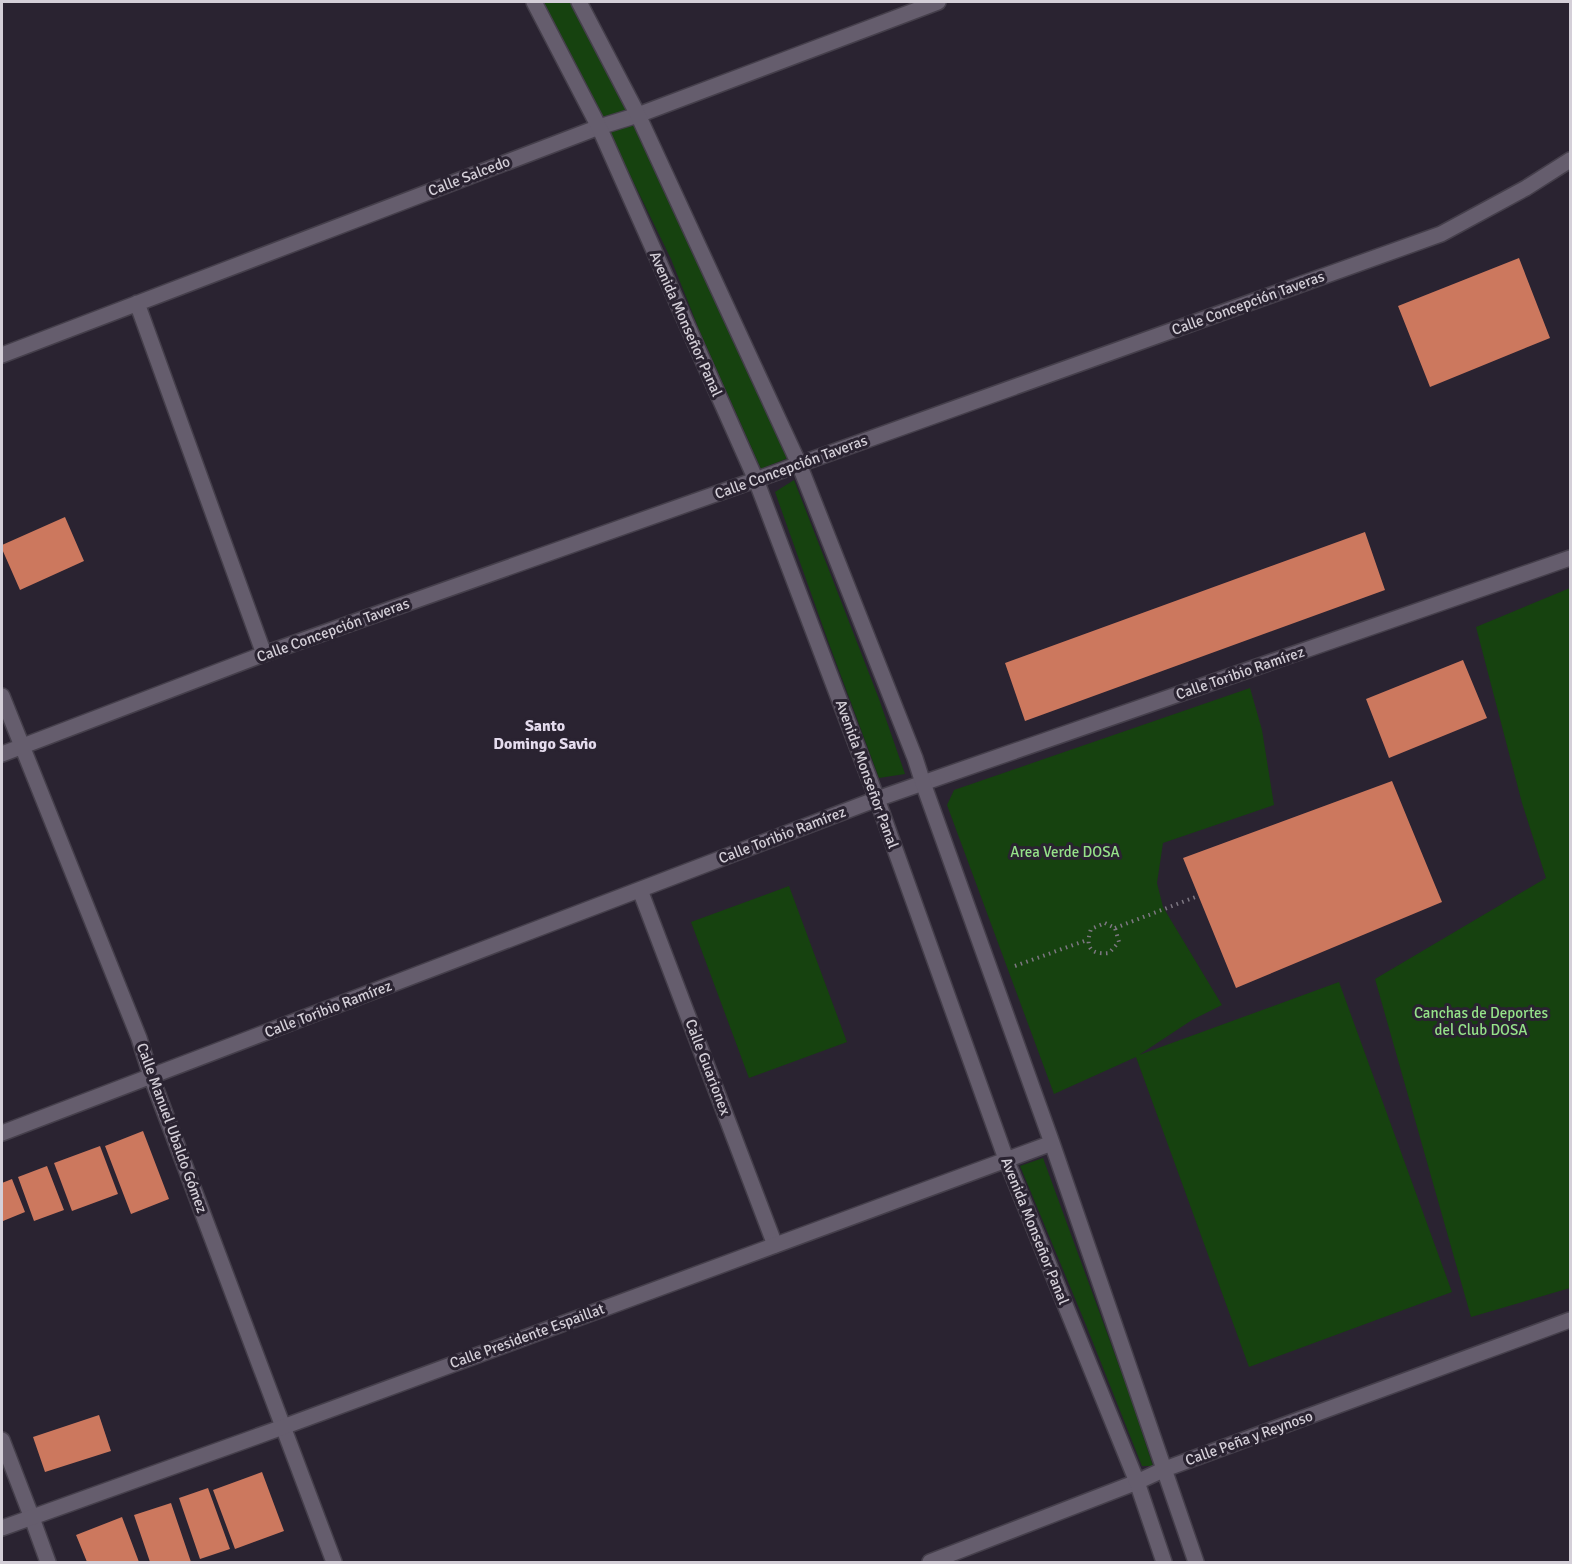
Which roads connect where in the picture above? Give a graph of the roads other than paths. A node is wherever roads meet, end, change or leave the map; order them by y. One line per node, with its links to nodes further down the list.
1 (534, 2): 5 (street, Avenida Monseñor Panal)
2 (579, 2): 4 (street)
3 (938, 2): 4 (street, Calle Salcedo)
4 (638, 115): 5 (street, Calle Salcedo); 9 (street)
5 (598, 127): 7 (street, Calle Salcedo); 10 (street, Avenida Monseñor Panal)
6 (1570, 160): 9 (street, Calle Concepción Taveras)
7 (137, 303): 8 (street, Calle Salcedo); 12 (street)
8 (2, 355)
9 (799, 464): 10 (street, Calle Concepción Taveras); 16 (street)
10 (756, 480): 12 (street, Calle Concepción Taveras); 17 (street, Avenida Monseñor Panal)
11 (1570, 558): 16 (street, Calle Toribio Ramírez)
12 (264, 654): 14 (street, Calle Concepción Taveras)
13 (2, 696): 14 (street, Calle Manuel Ubaldo Gómez)
14 (22, 747): 15 (street, Calle Concepción Taveras); 19 (street, Calle Manuel Ubaldo Gómez)
15 (2, 754)
16 (923, 783): 17 (street, Calle Toribio Ramírez); 21 (street)
17 (877, 799): 18 (street, Calle Toribio Ramírez); 22 (street, Avenida Monseñor Panal)
18 (640, 890): 19 (street, Calle Toribio Ramírez); 23 (street, Calle Guarionex)
19 (151, 1076): 20 (street, Calle Toribio Ramírez); 25 (street, Calle Manuel Ubaldo Gómez)
20 (2, 1133)
21 (1052, 1143): 22 (street, Calle Presidente Espaillat); 27 (street)
22 (1006, 1159): 23 (street, Calle Presidente Espaillat); 28 (street, Avenida Monseñor Panal)
23 (775, 1245): 25 (street, Calle Presidente Espaillat)
24 (1570, 1320): 27 (street, Calle Peña y Reynoso)
25 (283, 1427): 29 (street, Calle Presidente Espaillat); 32 (street, Calle Manuel Ubaldo Gómez)
26 (2, 1440): 29 (street)
27 (1165, 1469): 28 (street, Calle Peña y Reynoso); 35 (street)
28 (1137, 1482): 33 (street, Calle Peña y Reynoso); 34 (street, Avenida Monseñor Panal)
29 (32, 1518): 30 (street, Calle Presidente Espaillat); 31 (street)
30 (2, 1528)
31 (48, 1563)
32 (334, 1563)
33 (930, 1563)
34 (1164, 1563)
35 (1196, 1563)

